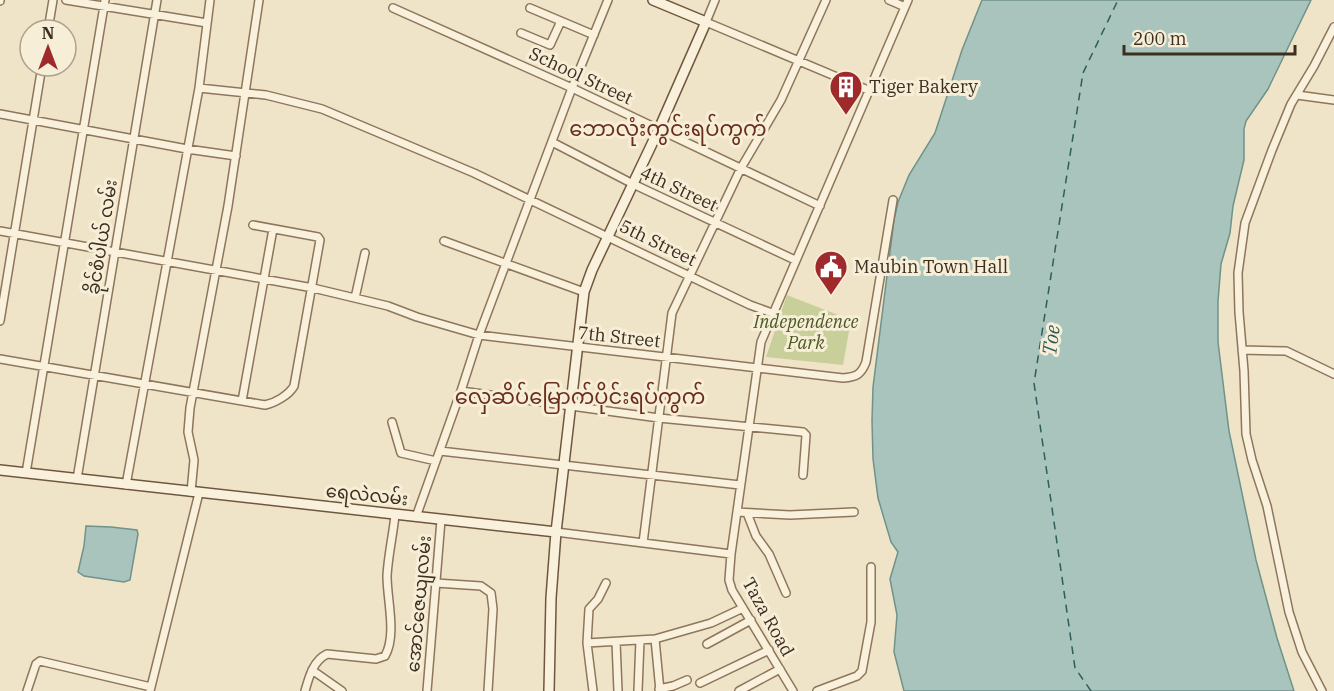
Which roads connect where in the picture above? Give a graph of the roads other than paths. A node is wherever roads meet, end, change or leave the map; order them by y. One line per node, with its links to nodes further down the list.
1 (53, 0): 16 (street)
2 (66, 0): 11 (street)
3 (157, 0): 15 (street, ခိုင်စံပါယ် လမ်း)
4 (210, 0): 19 (street)
5 (259, 0): 28 (street)
6 (608, 0): 22 (street)
7 (653, 0): 18 (main road)
8 (715, 0): 18 (street)
9 (826, 0): 23 (street)
10 (889, 0): 12 (street)
11 (104, 3): 15 (street); 33 (street)
12 (907, 4): 27 (street, Taza Road)
13 (393, 8): 26 (street, School Street)
14 (530, 8): 17 (street)
15 (155, 14): 19 (street); 35 (street, ခိုင်စံပါယ် လမ်း)
16 (50, 18)
17 (561, 21): 21 (street); 22 (street)
18 (706, 22): 23 (street); 34 (main road)
19 (207, 23): 25 (street)
20 (1334, 27): 29 (street)
21 (521, 33)
22 (594, 35): 26 (street)
23 (799, 61): 27 (street); 39 (street)
24 (40, 78): 32 (street)
25 (199, 88): 28 (street, 5th Street); 37 (street)
26 (572, 88): 34 (street, School Street); 36 (street)
27 (868, 90): 43 (street, Taza Road)
28 (246, 93): 38 (street); 41 (street, 5th Street)
29 (1297, 95): 30 (street); 67 (street)
30 (1334, 100)
31 (0, 114): 32 (street)
32 (33, 120): 33 (street); 48 (street)
33 (83, 129): 35 (street); 51 (street)
34 (659, 129): 39 (street, School Street); 40 (main road)
35 (134, 139): 37 (street); 52 (street, ခိုင်စံပါယ် လမ်း)
36 (552, 142): 40 (street, 4th Street); 41 (street)
37 (187, 149): 38 (street); 55 (street)
38 (236, 156): 57 (street)
39 (741, 168): 43 (street, School Street); 44 (street)
40 (633, 184): 44 (street, 4th Street); 49 (main road)
41 (530, 200): 49 (street, 5th Street); 56 (street)
42 (892, 200): 71 (street, 7th Street)
43 (820, 206): 54 (street, Taza Road)
44 (715, 222): 54 (street, 4th Street); 58 (street)
45 (253, 225): 46 (street)
46 (273, 229): 59 (street); 60 (street)
47 (0, 231): 48 (street, 7th Street)
48 (15, 233): 51 (street, 7th Street); 64 (street)
49 (609, 236): 58 (street, 5th Street); 61 (main road)
50 (444, 241): 56 (street)
51 (64, 242): 52 (street, 7th Street); 70 (street)
52 (115, 252): 55 (street, 7th Street); 73 (street, ခိုင်စံပါယ် လမ်း)
53 (365, 253): 62 (street)
54 (795, 260): 63 (street, Taza Road)
55 (167, 261): 57 (street, 7th Street); 74 (street)
56 (507, 264): 61 (street); 65 (street)
57 (216, 270): 59 (street, 7th Street); 76 (street)
58 (689, 275): 63 (street, 5th Street); 68 (street)
59 (264, 279): 60 (street, 7th Street); 77 (street)
60 (313, 288): 62 (street, 7th Street); 77 (street)
61 (584, 292): 66 (main road)
62 (355, 298): 65 (street, 7th Street)
63 (772, 313): 71 (street, Taza Road)
64 (0, 321)
65 (479, 335): 66 (street, 7th Street); 75 (street)
66 (578, 348): 68 (street, 7th Street); 78 (main road)
67 (1242, 350): 72 (street); 132 (street)
68 (666, 357): 71 (street, 7th Street); 79 (street)
69 (0, 359): 70 (street)
70 (44, 367): 73 (street); 86 (street)
71 (757, 367): 81 (street, Taza Road)
72 (1334, 374)
73 (94, 376): 74 (street); 89 (street, ခိုင်စံပါယ် လမ်း)
74 (144, 385): 76 (street); 90 (street)
75 (461, 391): 78 (street); 82 (street)
76 (193, 394): 77 (street); 92 (street)
77 (242, 401)
78 (571, 408): 79 (street); 84 (main road)
79 (659, 418): 81 (street); 88 (street)
80 (392, 422): 83 (street)
81 (748, 426): 87 (street); 91 (street, Taza Road)
82 (440, 451): 83 (street); 84 (street)
83 (436, 461): 97 (street)
84 (564, 466): 88 (street); 99 (main road)
85 (0, 470): 86 (main road, ရေလဲလမ်း)
86 (26, 473): 89 (main road, ရေလဲလမ်း)
87 (803, 475)
88 (652, 476): 91 (street); 100 (street)
89 (77, 479): 90 (main road, ရေလဲလမ်း)
90 (126, 485): 92 (main road, ရေလဲလမ်း)
91 (740, 485): 93 (street, Taza Road)
92 (195, 493): 96 (main road, ရေလဲလမ်း); 118 (street)
93 (736, 512): 95 (street); 101 (street, Taza Road)
94 (854, 512): 95 (street)
95 (747, 513): 105 (street)
96 (395, 515): 97 (main road, ရေလဲလမ်း); 115 (street)
97 (416, 517): 98 (main road, ရေလဲလမ်း)
98 (441, 520): 99 (main road, ရေလဲလမ်း); 103 (street, အောင်ဇေယျလမ်း)
99 (556, 532): 100 (street, ရေလဲလမ်း); 125 (main road)
100 (643, 543): 101 (street, ရေလဲလမ်း)
101 (731, 554): 106 (street, Taza Road)
102 (871, 567): 131 (street)
103 (436, 583): 123 (street, အောင်ဇေယျလမ်း); 124 (street)
104 (606, 583): 111 (street)
105 (786, 593)
106 (743, 608): 107 (street, Taza Road); 108 (street)
107 (751, 620): 112 (street); 113 (street, Taza Road)
108 (655, 639): 109 (street); 119 (street)
109 (640, 640): 110 (street); 128 (street)
110 (616, 642): 111 (street); 127 (street)
111 (587, 643): 126 (street)
112 (707, 644)
113 (769, 650): 114 (street, Taza Road); 117 (street)
114 (780, 669): 129 (street); 130 (street, Taza Road)
115 (312, 670): 121 (street); 122 (street)
116 (687, 680): 119 (street)
117 (700, 683)
118 (150, 689): 120 (street)
119 (659, 690)
120 (27, 691)
121 (305, 691)
122 (342, 691)
123 (427, 691)
124 (488, 691)
125 (549, 691)
126 (593, 691)
127 (618, 691)
128 (638, 691)
129 (739, 691)
130 (793, 691)
131 (818, 691)
132 (1322, 691)

